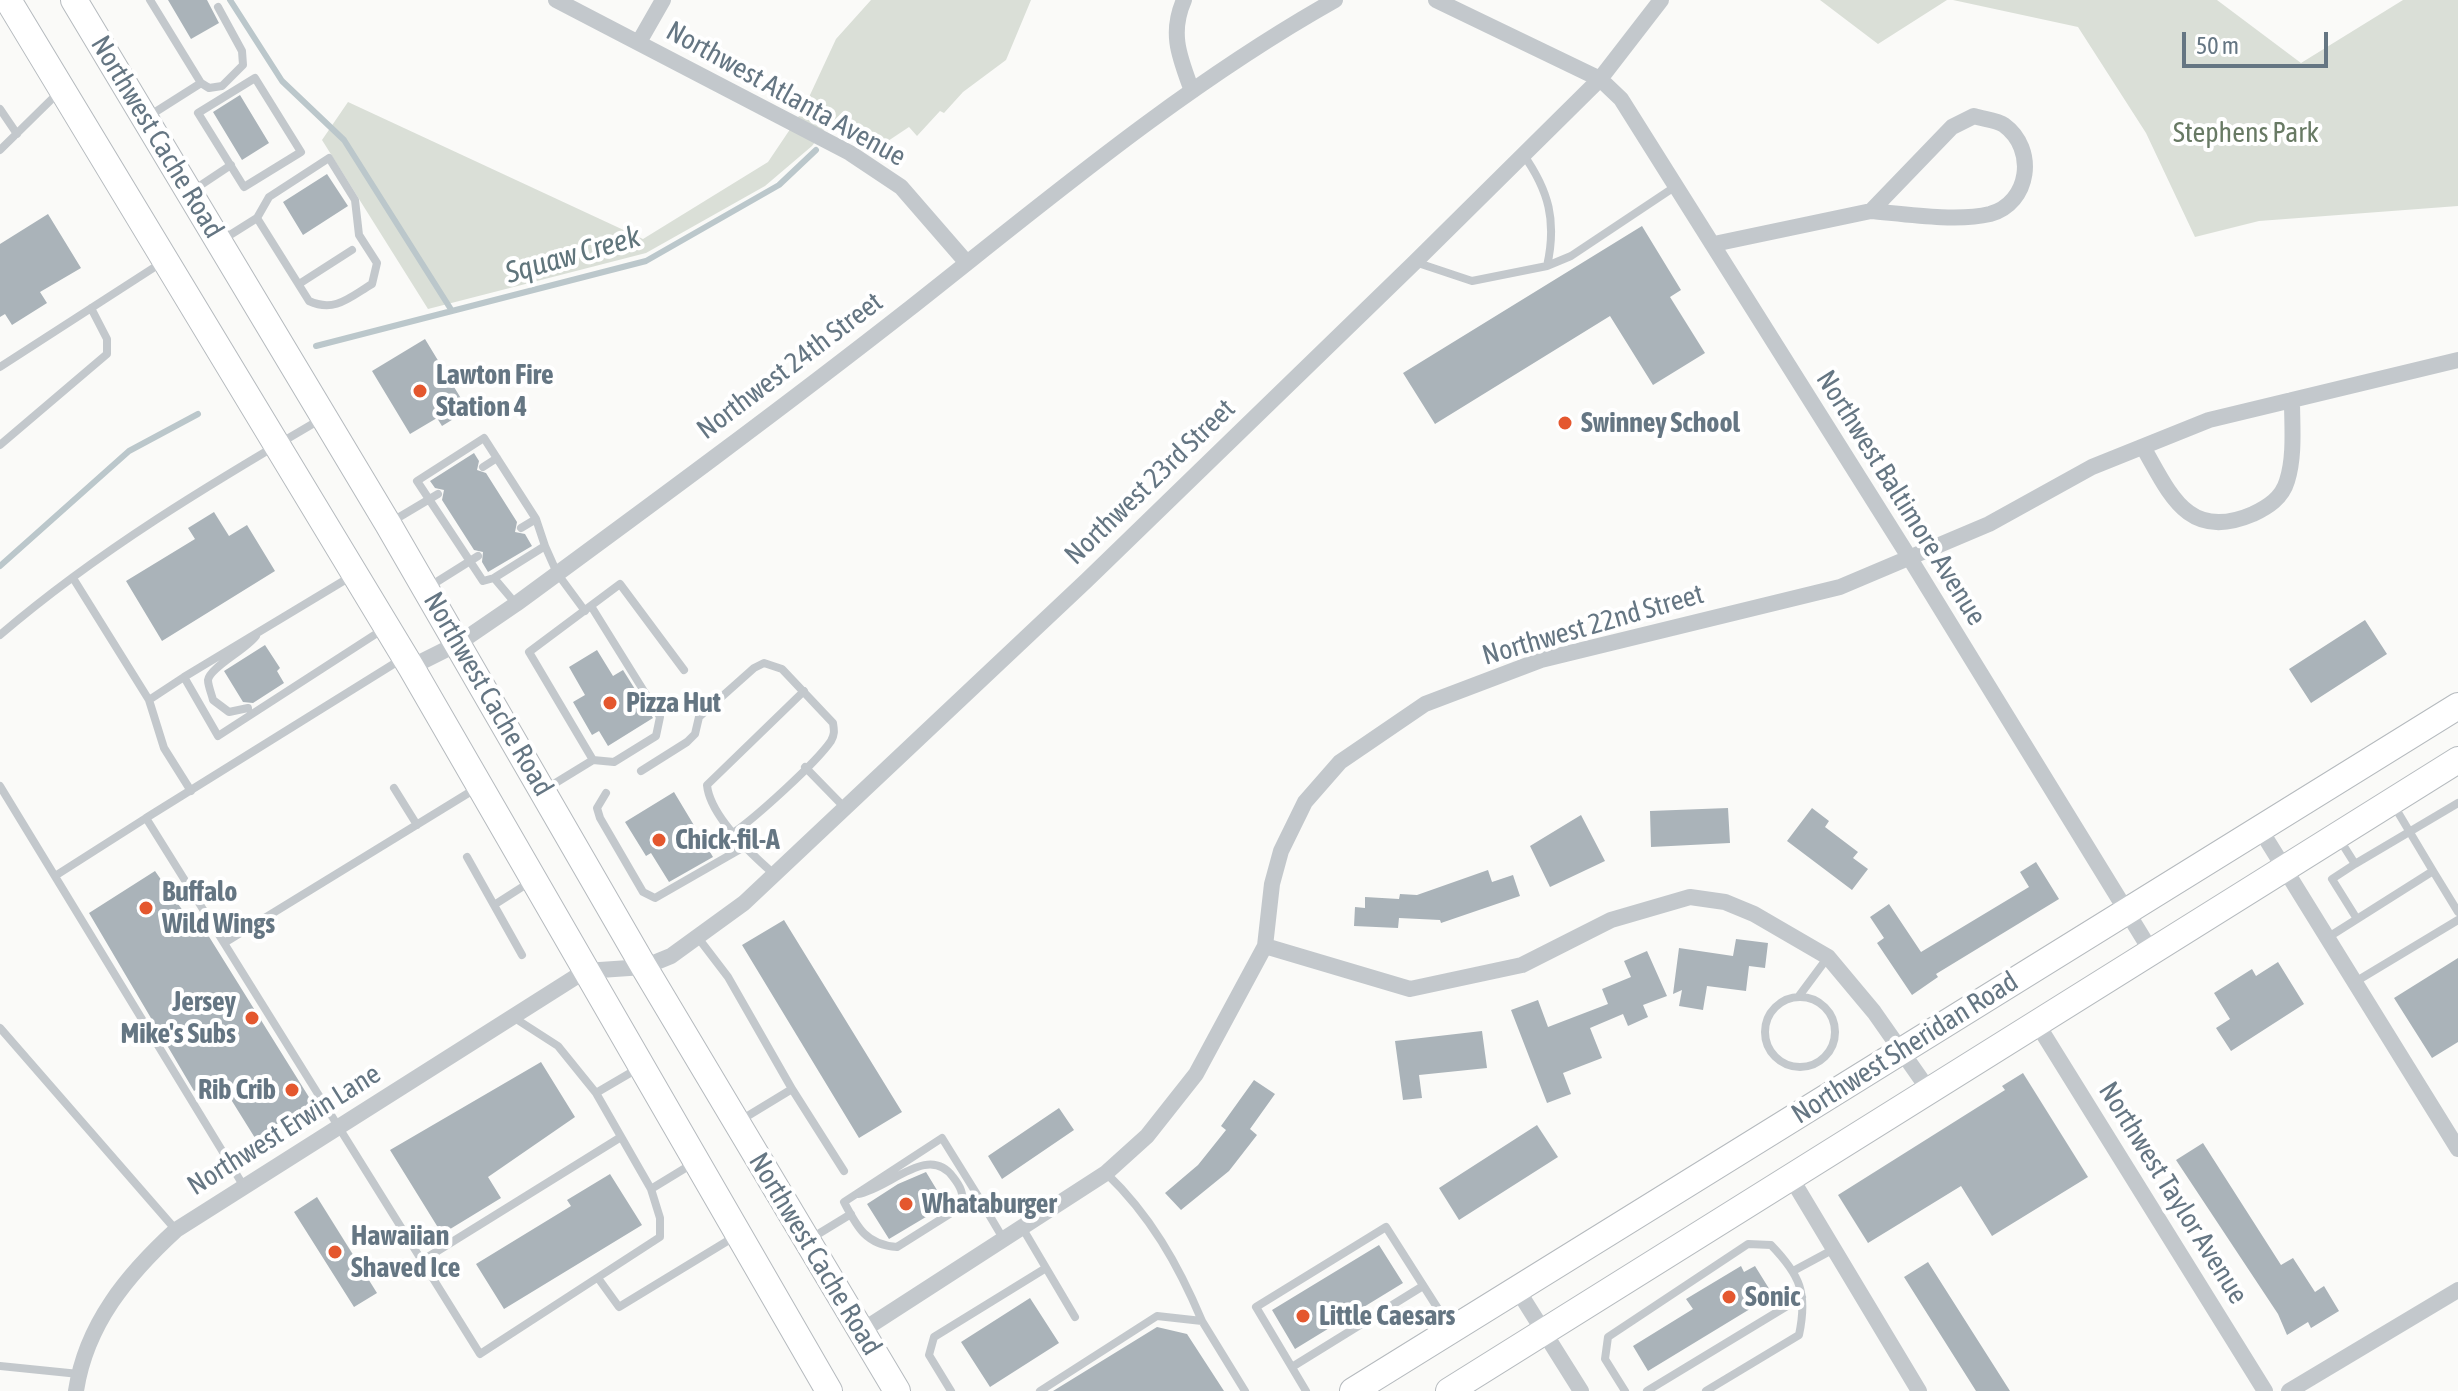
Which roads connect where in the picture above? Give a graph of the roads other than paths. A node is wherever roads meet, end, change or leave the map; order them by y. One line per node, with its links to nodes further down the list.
1 (3, 0): 14 (main road, Northwest Cache Road)
2 (74, 0): 17 (main road, Northwest Cache Road)
3 (150, 0): 13 (lane)
4 (556, 0): 11 (street, Northwest Atlanta Avenue)
5 (663, 0): 11 (street)
6 (1184, 0): 15 (street)
7 (1335, 0): 15 (street, Northwest 24th Street)
8 (1436, 0): 12 (street)
9 (1661, 0): 12 (street, Northwest 23rd Street)
10 (218, 7): 13 (lane)
11 (639, 42): 31 (street, Northwest Atlanta Avenue)
12 (1600, 79): 20 (street, Northwest 23rd Street); 22 (street, Northwest Baltimore Avenue)
13 (201, 83): 17 (lane)
14 (62, 90): 18 (lane); 29 (main road, Northwest Cache Road)
15 (1192, 91): 31 (street, Northwest 24th Street)
16 (0, 109): 18 (lane)
17 (146, 118): 23 (main road, Northwest Cache Road)
18 (17, 134): 19 (lane)
19 (0, 150)
20 (1523, 153): 30 (street, Northwest 23rd Street); 32 (lane)
21 (231, 165): 21 (lane); 23 (lane)
22 (1676, 186): 27 (street, Northwest Baltimore Avenue); 32 (lane)
23 (190, 192): 26 (main road, Northwest Cache Road)
24 (1871, 211): 24 (street); 27 (street)
25 (257, 218): 26 (lane); 33 (lane); 33 (lane)
26 (220, 242): 38 (main road, Northwest Cache Road)
27 (1714, 244): 50 (street, Northwest Baltimore Avenue)
28 (352, 250): 33 (lane)
29 (165, 261): 34 (lane); 40 (main road, Northwest Cache Road)
30 (1415, 262): 32 (lane); 84 (street, Northwest 23rd Street)
31 (967, 263): 52 (street, Northwest 24th Street)
32 (1547, 266)
33 (299, 284)
34 (91, 308): 36 (lane); 39 (lane)
35 (2458, 360): 37 (street, Northwest 22nd Street)
36 (0, 367)
37 (2292, 400): 41 (street, Northwest 22nd Street); 41 (street)
38 (325, 416): 40 (lane); 47 (main road, Northwest Cache Road)
39 (0, 445)
40 (276, 445): 53 (main road, Northwest Cache Road); 54 (lane)
41 (2143, 447): 50 (street, Northwest 22nd Street)
42 (497, 458): 43 (lane); 45 (lane); 46 (lane)
43 (483, 467)
44 (438, 494): 45 (lane)
45 (429, 500): 47 (lane); 51 (lane)
46 (536, 519): 48 (lane); 49 (lane)
47 (388, 524): 56 (main road, Northwest Cache Road)
48 (521, 528)
49 (545, 546): 52 (lane); 55 (lane)
50 (1909, 557): 100 (street, Northwest Baltimore Avenue); 107 (street, Northwest 22nd Street)
51 (473, 559): 55 (lane); 56 (lane)
52 (557, 573): 57 (street, Northwest 24th Street); 58 (lane)
53 (354, 574): 59 (main road, Northwest Cache Road); 60 (lane)
54 (73, 578): 61 (lane); 69 (lane)
55 (494, 578): 57 (lane)
56 (427, 588): 62 (main road, Northwest Cache Road)
57 (516, 604): 62 (street, Northwest 24th Street)
58 (588, 608): 64 (lane); 72 (lane); 72 (lane)
59 (386, 627): 63 (main road, Northwest Cache Road); 67 (lane)
60 (258, 632): 65 (lane); 71 (lane)
61 (0, 635)
62 (459, 643): 63 (street, Northwest 24th Street); 79 (main road, Northwest Cache Road)
63 (408, 662): 77 (main road, Northwest Cache Road); 80 (lane)
64 (684, 670)
65 (184, 677): 67 (lane); 69 (lane)
66 (284, 684): 67 (lane)
67 (296, 685)
68 (804, 691): 74 (lane); 75 (lane); 89 (lane)
69 (149, 700): 80 (lane)
70 (2458, 706): 87 (main road, Northwest Sheridan Road)
71 (248, 708)
72 (593, 760): 79 (lane)
73 (2458, 760): 82 (main road, Northwest Sheridan Road)
74 (805, 767): 84 (lane); 89 (lane)
75 (641, 771)
76 (0, 786): 97 (lane)
77 (479, 786): 86 (lane); 98 (main road, Northwest Cache Road)
78 (394, 788): 86 (lane)
79 (543, 790): 111 (main road, Northwest Cache Road)
80 (191, 791): 85 (lane)
81 (606, 793): 91 (lane)
82 (2392, 801): 88 (lane); 90 (main road, Northwest Sheridan Road)
83 (2457, 805): 88 (lane)
84 (845, 808): 96 (street, Northwest 23rd Street)
85 (146, 818): 97 (lane); 106 (lane)
86 (417, 825): 106 (lane)
87 (2260, 829): 94 (street); 100 (main road, Northwest Sheridan Road)
88 (2410, 832): 93 (lane); 95 (lane)
89 (733, 833): 91 (lane)
90 (2338, 836): 93 (lane); 94 (main road, Northwest Sheridan Road)
91 (744, 847): 96 (lane)
92 (467, 857): 99 (lane)
93 (2355, 864): 102 (lane)
94 (2284, 868): 104 (street); 108 (main road, Northwest Sheridan Road)
95 (2433, 871): 101 (lane); 102 (lane)
96 (774, 875): 105 (street, Northwest 23rd Street)
97 (55, 876): 131 (lane)
98 (533, 880): 99 (lane); 112 (main road, Northwest Cache Road)
99 (494, 905): 109 (lane)
100 (2126, 911): 108 (street, Northwest Baltimore Avenue); 118 (main road, Northwest Sheridan Road)
101 (2458, 912)
102 (2357, 919): 104 (lane)
103 (2458, 920): 113 (lane)
104 (2327, 938): 113 (street)
105 (699, 939): 111 (street, Northwest 23rd Street); 120 (lane)
106 (224, 943): 124 (lane)
107 (1265, 946): 110 (street); 129 (street, Northwest 22nd Street)
108 (2151, 951): 116 (main road, Northwest Sheridan Road)
109 (522, 955)
110 (1828, 957): 114 (lane); 118 (street)
111 (644, 967): 112 (street); 123 (main road, Northwest Cache Road)
112 (585, 971): 115 (street, Northwest Erwin Lane); 119 (main road, Northwest Cache Road)
113 (2355, 982): 126 (street)
114 (1799, 996): 114 (lane)
115 (513, 1017): 122 (lane); 124 (street, Northwest Erwin Lane)
116 (2036, 1022): 121 (main road, Northwest Sheridan Road); 173 (street, Northwest Taylor Avenue)
117 (0, 1028): 138 (lane)
118 (1901, 1051): 121 (street); 148 (main road, Northwest Sheridan Road)
119 (641, 1066): 122 (lane); 127 (main road, Northwest Cache Road)
120 (792, 1089): 123 (lane); 128 (lane)
121 (1928, 1089): 130 (main road, Northwest Sheridan Road)
122 (596, 1093): 125 (lane)
123 (737, 1123): 140 (main road, Northwest Cache Road)
124 (340, 1125): 131 (street, Northwest Erwin Lane); 143 (lane)
125 (621, 1137): 132 (lane); 143 (lane)
126 (2458, 1149)
127 (695, 1162): 132 (lane); 139 (main road, Northwest Cache Road)
128 (844, 1171)
129 (1106, 1173): 137 (street, Northwest 22nd Street); 152 (lane)
130 (1790, 1176): 142 (street); 153 (main road, Northwest Sheridan Road)
131 (243, 1185): 138 (street, Northwest Erwin Lane)
132 (651, 1189): 146 (lane)
133 (855, 1195): 134 (lane); 135 (lane); 136 (lane)
134 (978, 1196): 135 (lane); 141 (lane)
135 (963, 1205): 136 (lane)
136 (851, 1214): 140 (lane)
137 (1023, 1229): 141 (street, Northwest 22nd Street); 144 (lane)
138 (176, 1230): 158 (street, Northwest Erwin Lane)
139 (738, 1234): 146 (lane); 160 (main road, Northwest Cache Road)
140 (807, 1241): 155 (main road, Northwest Cache Road)
141 (1005, 1241): 155 (street, Northwest 22nd Street)
142 (1834, 1249): 145 (lane); 172 (street)
143 (423, 1260): 146 (lane)
144 (1046, 1268): 151 (lane); 162 (lane)
145 (1795, 1270): 150 (lane); 169 (lane)
146 (598, 1278)
147 (1423, 1286): 154 (lane); 157 (lane); 157 (lane)
148 (1517, 1289): 153 (street); 154 (main road, Northwest Sheridan Road)
149 (2458, 1290): 174 (street)
150 (1802, 1297): 170 (lane); 171 (lane)
151 (1075, 1317)
152 (1202, 1321): 163 (lane); 164 (lane)
153 (1543, 1329): 167 (main road, Northwest Sheridan Road); 168 (street)
154 (1451, 1330): 166 (main road, Northwest Sheridan Road)
155 (860, 1332): 161 (main road, Northwest Cache Road)
156 (0, 1366): 158 (lane)
157 (1292, 1367): 165 (lane)
158 (79, 1374): 159 (street, Northwest Erwin Lane)
159 (76, 1391)
160 (829, 1391)
161 (897, 1391)
162 (951, 1391)
163 (1040, 1391)
164 (1245, 1391)
165 (1306, 1391)
166 (1353, 1391)
167 (1449, 1391)
168 (1581, 1391)
169 (1625, 1391)
170 (1647, 1391)
171 (1706, 1391)
172 (1919, 1391)
173 (2265, 1391)
174 (2289, 1391)

